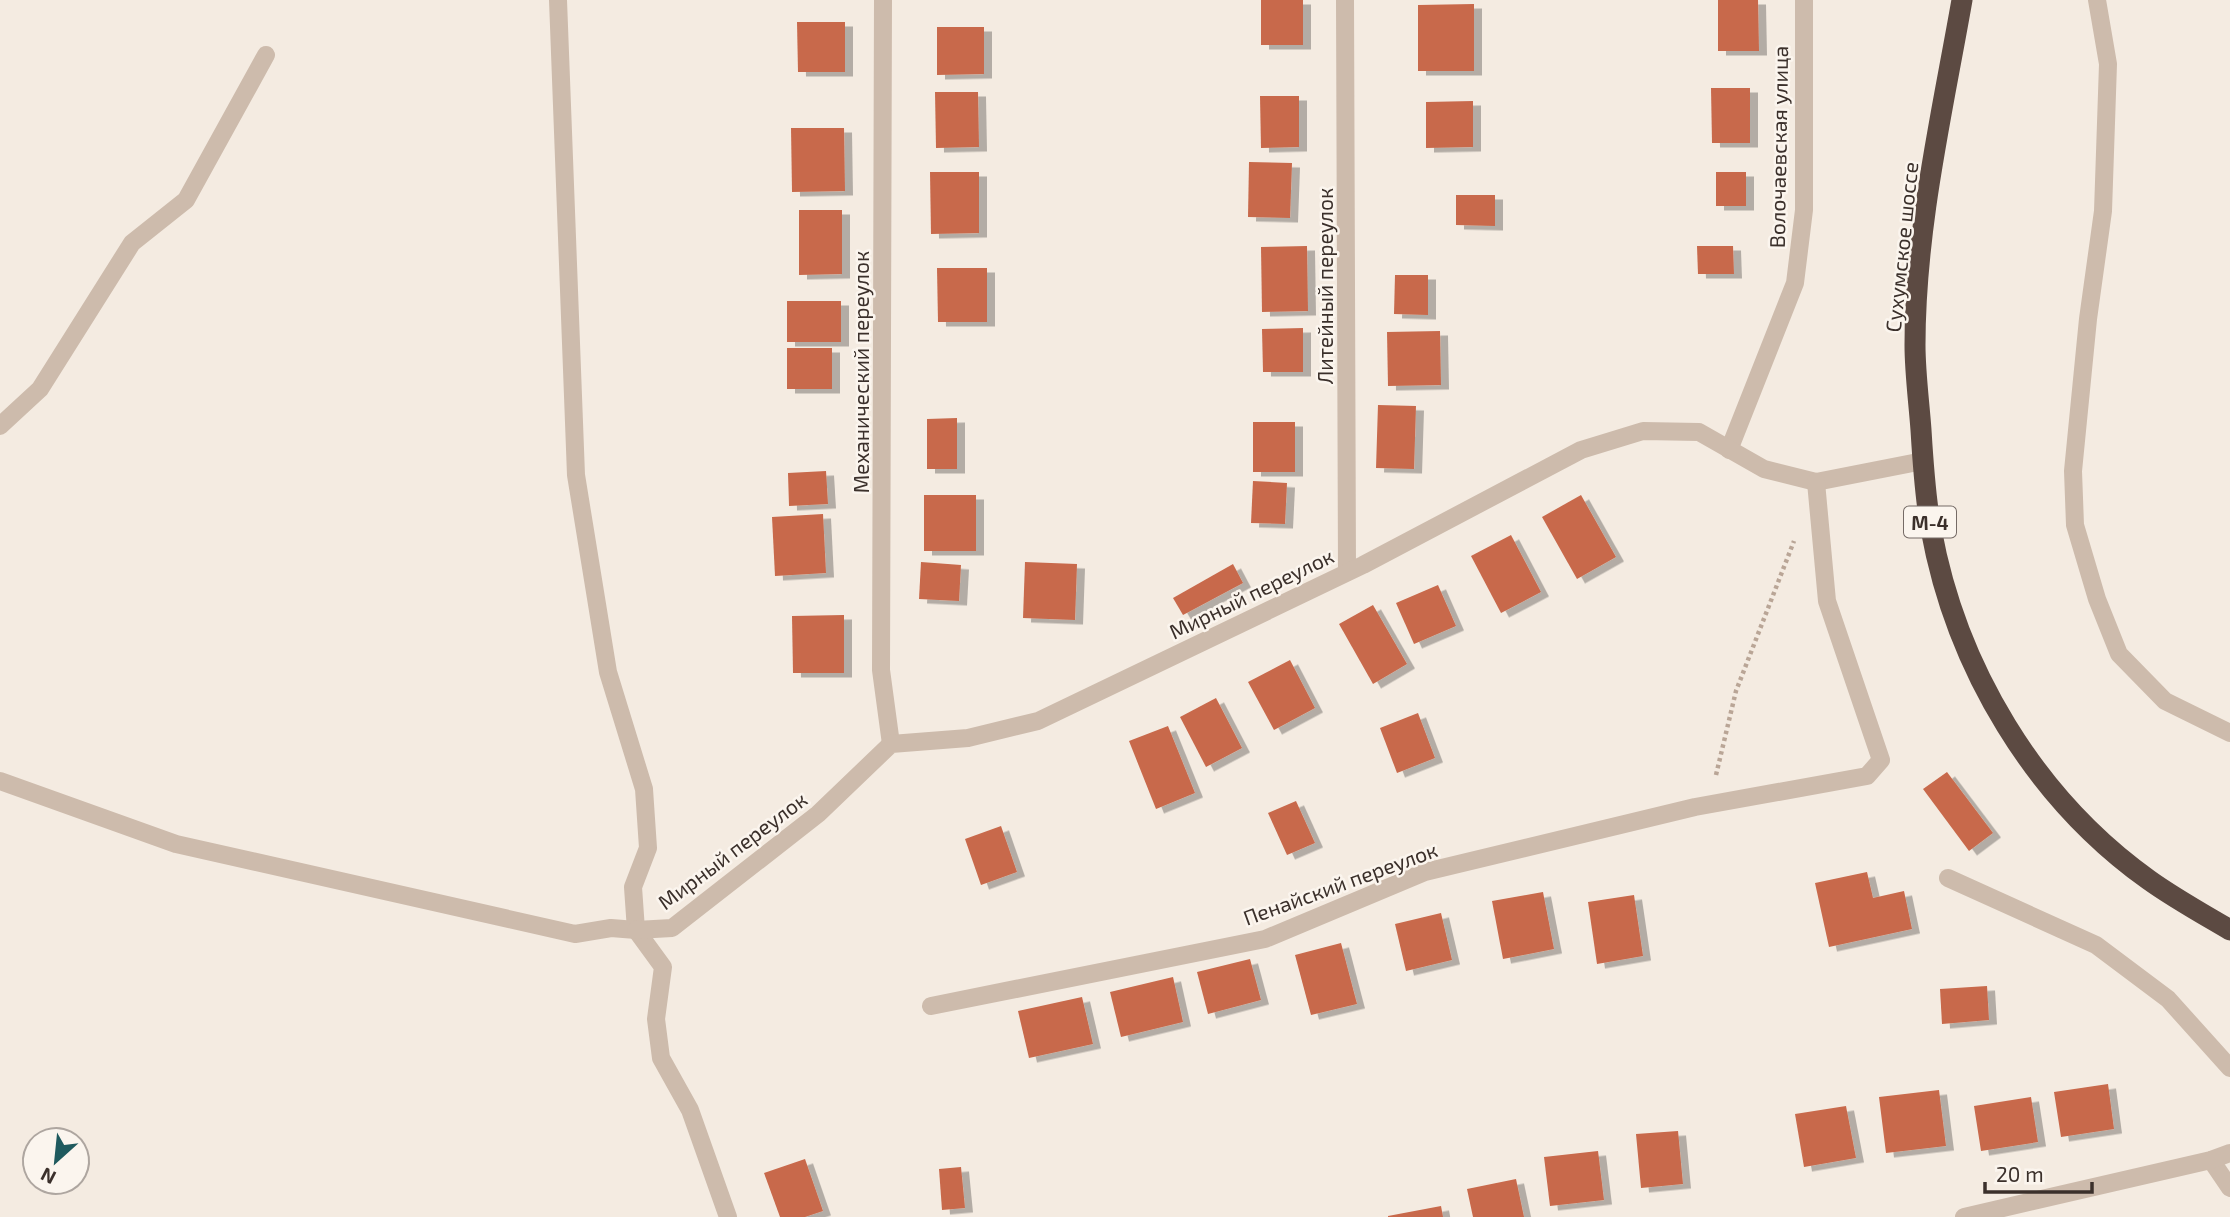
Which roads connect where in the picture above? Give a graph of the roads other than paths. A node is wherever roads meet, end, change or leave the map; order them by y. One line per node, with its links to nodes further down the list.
1 (558, 0): 17 (street)
2 (883, 0): 14 (street, Механический переулок)
3 (1345, 0): 12 (street, Литейный переулок)
4 (1804, 0): 9 (street, Волочаевская улица)
5 (1962, 0): 10 (highway, Сухумское шоссе / М-4)
6 (2097, 0): 13 (street)
7 (266, 55): 8 (street)
8 (0, 426)
9 (1729, 450): 11 (street, Мирный переулок); 12 (street, Мирный переулок)
10 (1923, 461): 11 (street, Мирный переулок); 18 (highway, Сухумское шоссе / М-4)
11 (1816, 482): 19 (street, Пенайский переулок)
12 (1347, 572): 14 (street, Мирный переулок)
13 (2230, 733)
14 (891, 744): 17 (street, Мирный переулок)
15 (0, 781): 17 (street, Мирный переулок)
16 (1948, 878): 20 (street)
17 (636, 930): 24 (street)
18 (2230, 930)
19 (931, 1006)
20 (2230, 1068)
21 (2230, 1153): 22 (street)
22 (2211, 1160): 23 (street); 25 (street)
23 (2230, 1188)
24 (728, 1217)
25 (1964, 1217)

